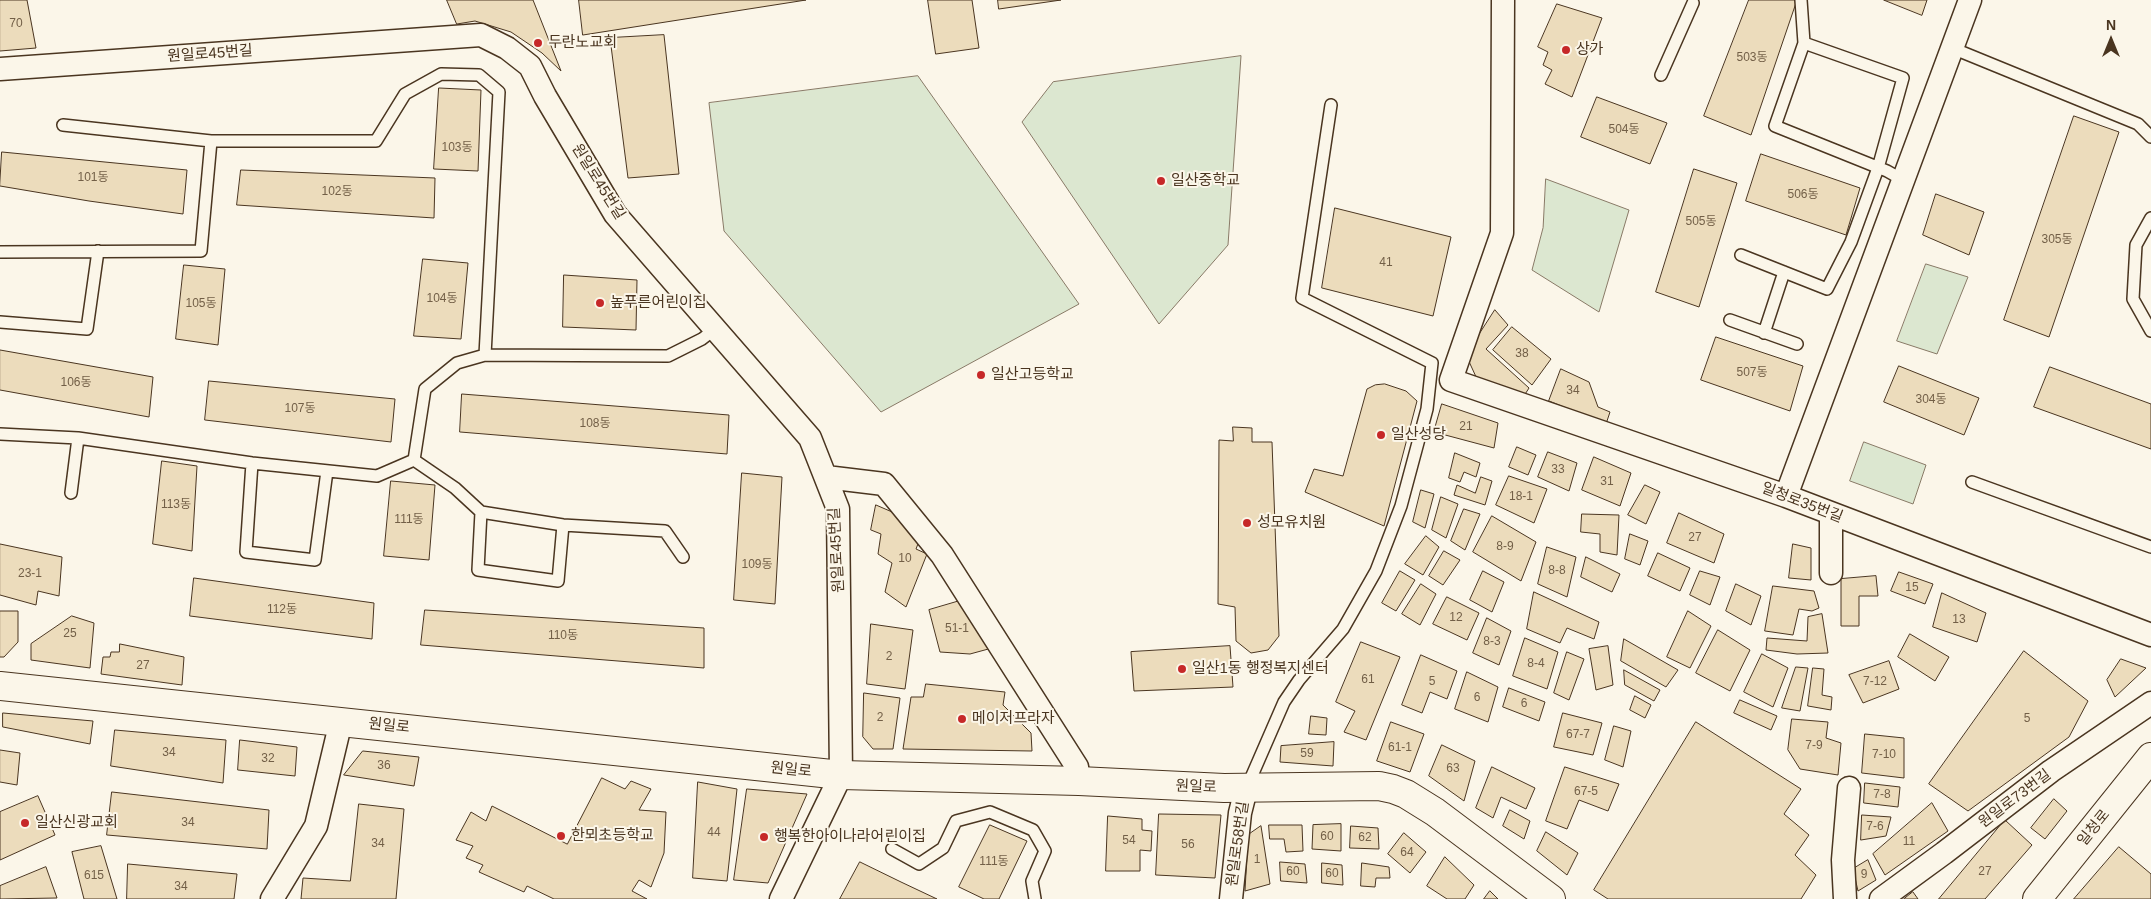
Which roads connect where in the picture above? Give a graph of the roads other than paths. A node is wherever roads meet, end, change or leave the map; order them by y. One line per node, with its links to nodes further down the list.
1 (1503, 0): 28 (street)
2 (1801, 0): 5 (lane)
3 (1970, 0): 6 (street)
4 (1692, 1): 8 (lane)
5 (1804, 43): 13 (lane); 13 (lane)
6 (1952, 48): 11 (lane); 14 (street)
7 (0, 69): 22 (street, 원일로45번길)
8 (1661, 75)
9 (1331, 105): 27 (lane)
10 (63, 125): 12 (lane)
11 (2151, 137)
12 (211, 141): 16 (lane); 26 (lane)
13 (1878, 168): 14 (lane); 19 (lane)
14 (1903, 180): 37 (street)
15 (2151, 218): 23 (lane)
16 (98, 251): 17 (lane); 21 (lane)
17 (0, 252)
18 (1741, 255): 19 (lane)
19 (1784, 272): 24 (lane)
20 (1730, 320): 24 (lane)
21 (0, 322)
22 (715, 329): 26 (lane); 34 (street, 원일로45번길)
23 (2151, 332)
24 (1764, 333): 25 (lane)
25 (1797, 344)
26 (485, 356): 31 (lane)
27 (1432, 363): 28 (lane); 52 (lane)
28 (1451, 380): 37 (street, 일청로35번길)
29 (0, 434): 30 (lane)
30 (78, 438): 32 (lane); 36 (lane)
31 (414, 460): 33 (lane); 38 (lane)
32 (252, 463): 33 (lane); 33 (lane)
33 (327, 471)
34 (826, 477): 49 (street, 원일로45번길); 50 (street)
35 (1972, 482): 41 (lane)
36 (71, 492)
37 (1786, 496): 39 (street, 일청로35번길)
38 (480, 512): 40 (lane); 40 (lane)
39 (1831, 514): 43 (street); 44 (street, 일청로35번길)
40 (563, 525): 42 (lane)
41 (2151, 547)
42 (683, 557)
43 (1831, 574)
44 (2151, 635)
45 (0, 686): 47 (street, 원일로)
46 (2151, 703): 60 (street, 원일로73번길)
47 (341, 721): 49 (street, 원일로); 54 (street)
48 (2151, 757): 61 (street, 일청로)
49 (841, 775): 50 (street, 원일로); 55 (street)
50 (1079, 781): 52 (street, 원일로)
51 (1849, 788): 59 (street)
52 (1246, 789): 57 (street, 원일로58번길); 58 (street, 원일로)
53 (892, 849): 56 (lane)
54 (272, 899)
55 (781, 899)
56 (1036, 899)
57 (1231, 899)
58 (1551, 899)
59 (1845, 899)
60 (1881, 899)
61 (2037, 899)

